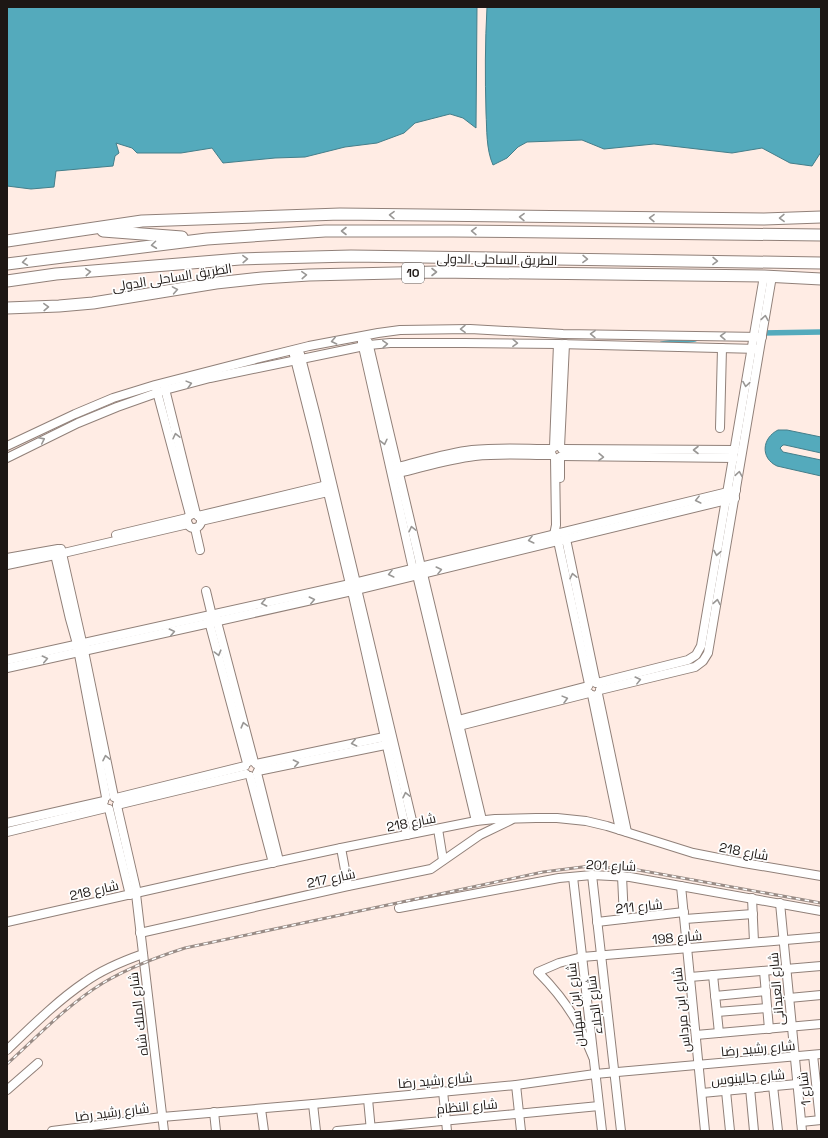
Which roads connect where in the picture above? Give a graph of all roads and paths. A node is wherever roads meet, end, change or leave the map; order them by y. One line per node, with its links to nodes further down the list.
1 (821, 218): 2 (highway, one-way to 2)
2 (89, 229): 4 (highway); 5 (highway)
3 (821, 235): 4 (highway, الطريق الساحلى الدولى, one-way to 4)
4 (207, 239): 7 (highway, الطريق الساحلى الدولى, one-way to 7)
5 (7, 241)
6 (821, 263): 10 (highway, الطريق الساحلى الدولى / 10, one-way to 6)
7 (7, 264)
8 (768, 276): 9 (highway, الطريق الساحلى الدولى / 10); 11 (highway, الطريق الساحلى الدولى / 10, one-way to 8); 13 (street)
9 (821, 279)
10 (7, 281)
11 (7, 308)
12 (363, 335): 13 (street, one-way to 12); 15 (street); 17 (street, one-way to 17)
13 (758, 337): 18 (street)
14 (561, 344): 15 (street, one-way to 14); 16 (street); 23 (street)
15 (366, 346): 19 (street); 26 (street); 35 (street, one-way to 35)
16 (722, 348): 18 (street); 21 (street)
17 (296, 349): 19 (street); 20 (street)
18 (755, 349): 24 (street, one-way to 24); 28 (street, one-way to 18)
19 (298, 360): 20 (street, one-way to 19); 27 (street); 36 (street)
20 (160, 388): 22 (street); 25 (street, one-way to 20); 29 (street)
21 (720, 428)
22 (7, 446)
23 (557, 452): 24 (street); 26 (street); 30 (street)
24 (734, 454): 28 (street)
25 (7, 458)
26 (398, 470): 35 (street, one-way to 26)
27 (327, 488): 29 (street); 36 (street)
28 (731, 495): 30 (street); 43 (street)
29 (194, 520): 31 (street); 32 (street)
30 (560, 537): 35 (street); 43 (street)
31 (200, 550)
32 (58, 552): 33 (street); 34 (street); 39 (street, شارع الملك شاه)
33 (7, 558)
34 (7, 565)
35 (418, 571): 36 (street); 42 (street)
36 (354, 587): 38 (street); 45 (street)
37 (206, 591): 38 (street)
38 (212, 619): 39 (street); 47 (street)
39 (80, 648): 40 (street); 41 (street, one-way to 39); 48 (street, شارع الملك شاه)
40 (7, 660)
41 (7, 668)
42 (445, 680): 44 (street); 46 (street)
43 (594, 688): 44 (street); 53 (street)
44 (458, 723): 46 (street)
45 (389, 740): 47 (street); 55 (street)
46 (461, 748): 50 (street)
47 (252, 769): 48 (street); 58 (street)
48 (111, 803): 51 (street); 54 (street); 65 (street, شارع الملك شاه)
49 (515, 818): 50 (street, شارع 218); 53 (street, شارع 218); 57 (street, شارع 217)
50 (479, 821): 52 (street, شارع 218)
51 (7, 824)
52 (438, 829): 55 (street, شارع 218); 57 (street)
53 (624, 831): 62 (street, شارع 218)
54 (7, 832)
55 (411, 834): 56 (street, شارع 218)
56 (341, 848): 58 (street, شارع 218); 63 (street)
57 (443, 860): 63 (street, شارع 217)
58 (276, 862): 65 (street, شارع 218)
59 (592, 875): 60 (street, شارع 201); 61 (street, شارع 201); 74 (street, شارع الجلاء)
60 (573, 876): 68 (street, شارع 201); 82 (street, شارع ابن سهلان)
61 (622, 876): 64 (street, شارع 201); 72 (street)
62 (821, 876)
63 (348, 886): 75 (street, شارع 217)
64 (681, 886): 66 (street, شارع 201); 71 (street, شارع ابن مرداس)
65 (134, 894): 73 (street, شارع 218); 75 (street, شارع الملك شاه)
66 (752, 898): 67 (street, شارع 201); 70 (street)
67 (780, 903): 69 (street, شارع 201); 77 (street, شارع العبدانى)
68 (399, 908)
69 (821, 911)
70 (753, 914): 71 (street, شارع 211); 78 (street)
71 (684, 916): 72 (street, شارع 211); 79 (street, شارع ابن مرداس)
72 (624, 919): 74 (street, شارع 211)
73 (7, 921)
74 (597, 922): 81 (street, شارع الجلاء)
75 (140, 933): 80 (street, شارع الملك شاه)
76 (821, 936): 77 (street, شارع 198)
77 (783, 940): 78 (street, شارع 198); 84 (street, شارع العبدانى)
78 (754, 942): 79 (street, شارع 198)
79 (688, 948): 81 (street, شارع 198); 87 (street, شارع ابن مرداس)
80 (143, 954): 99 (street); 121 (street, شارع الملك شاه)
81 (600, 956): 82 (street, شارع 198); 105 (street, شارع الجلاء)
82 (582, 958): 101 (street, شارع ابن سهلان); 101 (street, شارع 198)
83 (821, 966): 84 (street)
84 (786, 969): 85 (street); 91 (street, شارع العبدانى)
85 (764, 970): 86 (street); 88 (street)
86 (713, 975): 87 (street); 90 (street)
87 (690, 977): 98 (street, شارع ابن مرداس)
88 (766, 991): 90 (street); 92 (street)
89 (821, 995): 91 (street)
90 (715, 996): 93 (street)
91 (789, 998): 95 (street, شارع العبدانى)
92 (768, 1008): 93 (street); 96 (street)
93 (717, 1012): 97 (street)
94 (821, 1024): 95 (street)
95 (792, 1026): 96 (street); 102 (street, شارع العبدانى)
96 (769, 1029): 97 (street)
97 (719, 1033): 98 (street)
98 (696, 1035): 104 (street, شارع ابن مرداس)
99 (7, 1050)
100 (817, 1054): 102 (street, شارع رشيد رضا); 123 (street, شارع 1)
101 (593, 1056): 106 (street, شارع ابن سهلان)
102 (795, 1057): 104 (street, شارع رشيد رضا); 107 (street, شارع العبدانى)
103 (38, 1063): 111 (street)
104 (699, 1066): 105 (street, شارع رشيد رضا); 114 (street, شارع ابن مرداس)
105 (614, 1073): 106 (street, شارع رشيد رضا); 137 (street, شارع الجلاء)
106 (595, 1074): 108 (street, شارع رشيد رضا); 117 (street, شارع ابن سهلان)
107 (797, 1084): 109 (street, شارع جالينوس); 124 (street, شارع العبدانى)
108 (516, 1085): 112 (street, شارع رشيد رضا); 120 (street)
109 (773, 1086): 110 (street, شارع جالينوس); 141 (street)
110 (750, 1088): 113 (street, شارع جالينوس); 140 (street)
111 (7, 1090)
112 (443, 1091): 115 (street, شارع رشيد رضا); 122 (street)
113 (726, 1091): 114 (street, شارع جالينوس); 139 (street)
114 (702, 1093): 138 (street, شارع ابن مرداس)
115 (368, 1099): 116 (street, شارع رشيد رضا); 126 (street)
116 (313, 1104): 118 (street, شارع رشيد رضا); 132 (street)
117 (599, 1106): 120 (street, شارع النظام); 136 (street, شارع ابن سهلان)
118 (261, 1109): 119 (street, شارع رشيد رضا); 131 (street)
119 (214, 1112): 121 (street, شارع رشيد رضا); 130 (street)
120 (519, 1113): 122 (street, شارع النظام); 135 (street)
121 (162, 1118): 125 (street, شارع رشيد رضا); 129 (street, شارع الملك شاه)
122 (446, 1120): 126 (street, شارع النظام); 134 (street)
123 (820, 1120): 124 (street)
124 (801, 1122): 142 (street, شارع العبدانى)
125 (111, 1128): 127 (street, شارع رشيد رضا)
126 (370, 1129): 133 (street, شارع النظام)
127 (64, 1130): 128 (street, شارع رشيد رضا)
128 (52, 1131)
129 (164, 1131)
130 (216, 1131)
131 (264, 1131)
132 (316, 1131)
133 (337, 1131)
134 (447, 1131)
135 (521, 1131)
136 (602, 1131)
137 (621, 1131)
138 (705, 1131)
139 (730, 1131)
140 (754, 1131)
141 (778, 1131)
142 (802, 1131)

